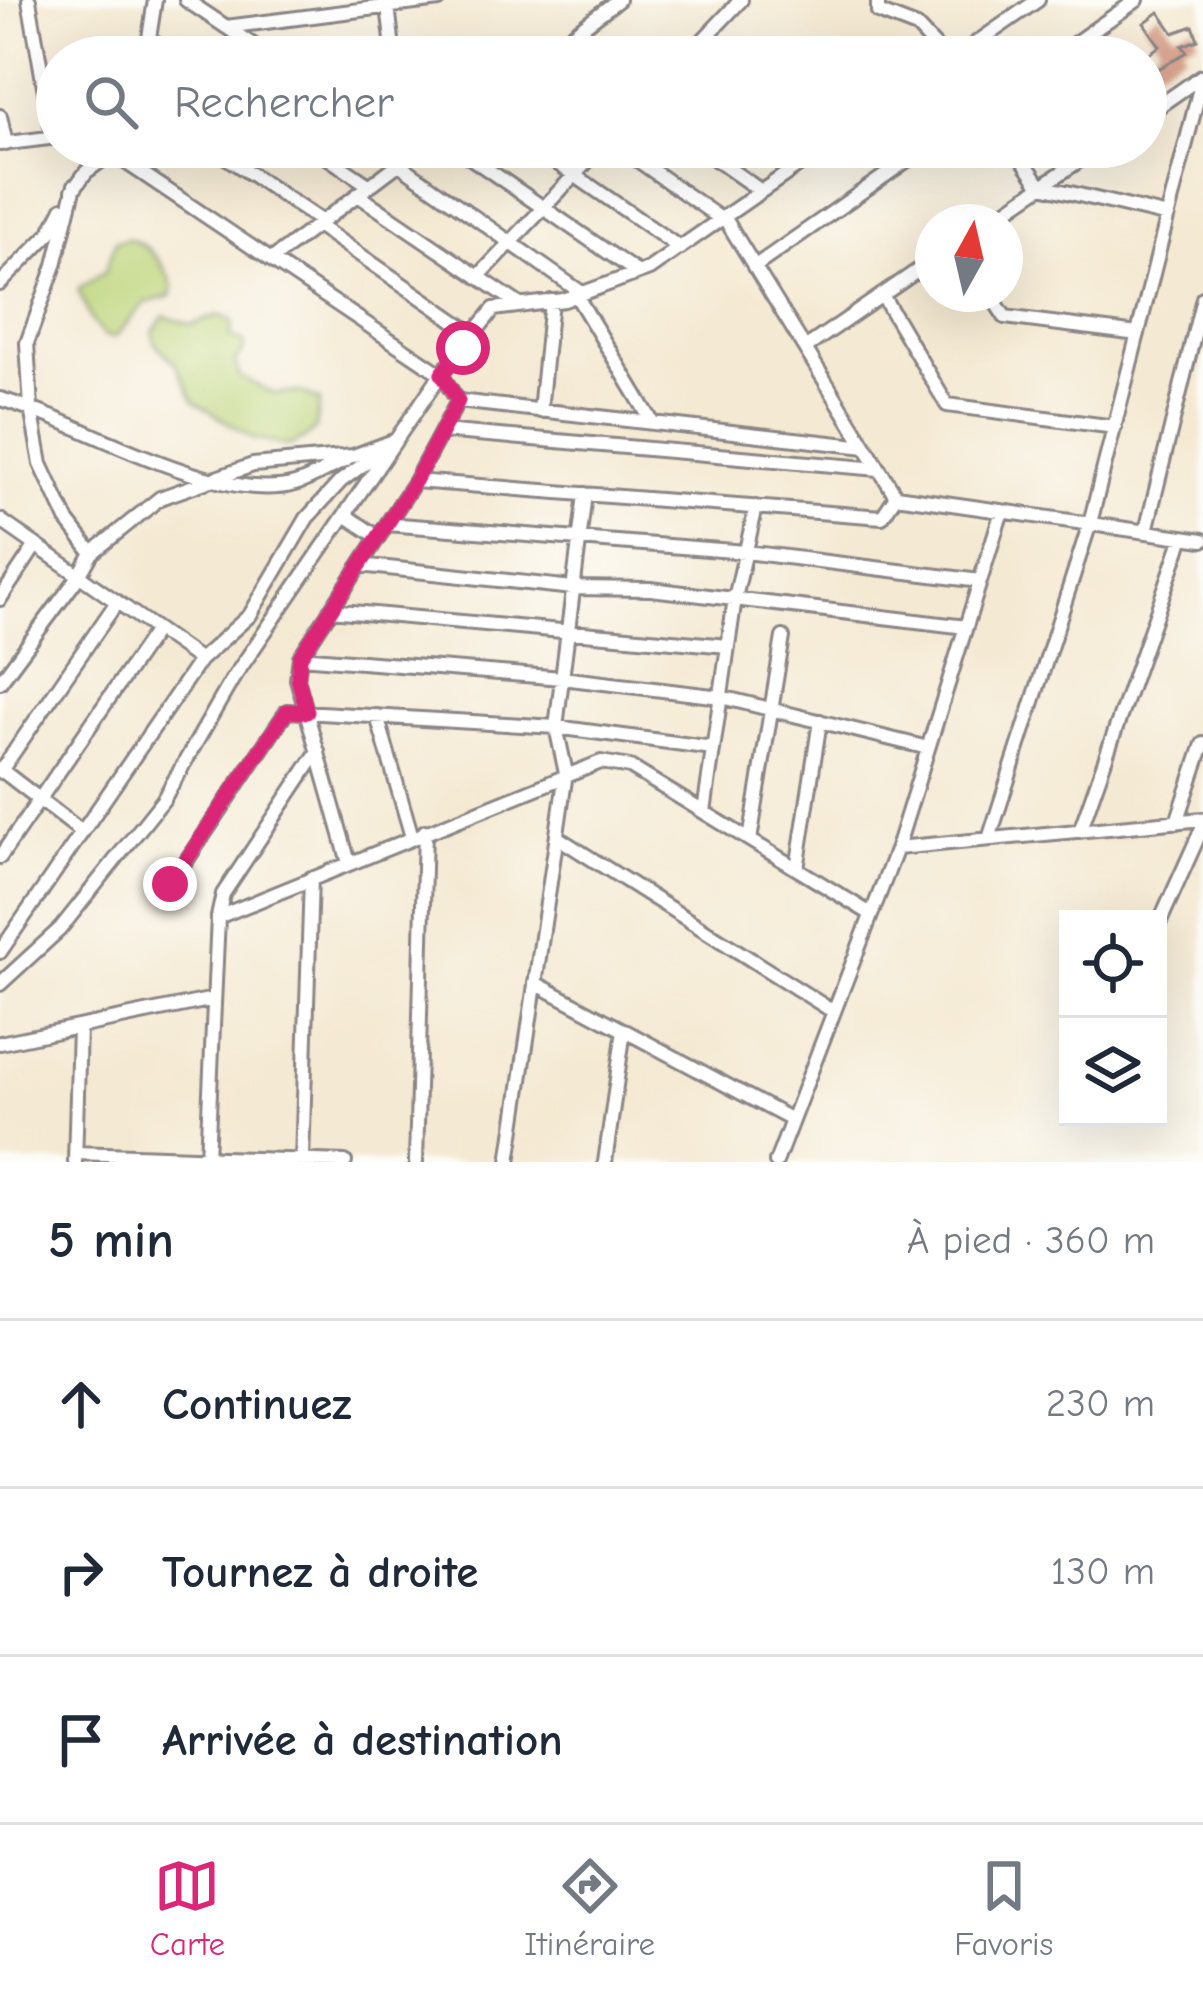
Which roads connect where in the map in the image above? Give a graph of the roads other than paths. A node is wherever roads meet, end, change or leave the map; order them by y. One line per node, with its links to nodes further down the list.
1 (29, 0): 20 (street)
2 (155, 0): 12 (street)
3 (186, 0): 11 (street)
4 (439, 0): 10 (street)
5 (618, 0): 15 (street)
6 (741, 0): 16 (street)
7 (878, 0): 17 (street)
8 (1038, 0): 18 (street)
9 (1137, 0): 19 (street)
10 (388, 7): 11 (street); 14 (street)
11 (226, 27): 13 (street)
12 (149, 36)
13 (240, 36)
14 (391, 36)
15 (569, 36)
16 (707, 36)
17 (925, 36)
18 (986, 36)
19 (1085, 36)
20 (36, 37)
21 (1167, 101): 47 (street)
22 (0, 116): 24 (street)
23 (36, 140): 24 (street)
24 (3, 144)
25 (92, 168): 41 (street)
26 (134, 168): 52 (street)
27 (240, 168): 49 (street)
28 (337, 168): 43 (street)
29 (393, 168): 43 (street)
30 (404, 168): 50 (street)
31 (486, 168): 46 (street)
32 (564, 168): 40 (street)
33 (581, 168): 40 (street)
34 (650, 168): 48 (street)
35 (728, 168): 44 (street)
36 (795, 168): 44 (street)
37 (896, 168): 53 (street)
38 (1029, 168): 42 (street)
39 (1068, 168): 42 (street)
40 (574, 175): 46 (street); 51 (street)
41 (75, 185): 57 (street); 70 (street)
42 (1041, 186): 45 (street); 47 (street)
43 (364, 190): 49 (street); 56 (street)
44 (761, 191): 48 (street)
45 (1015, 204)
46 (544, 208): 50 (street); 55 (street)
47 (1168, 216): 65 (street)
48 (723, 218): 51 (street); 53 (street)
49 (319, 224): 52 (street); 64 (street)
50 (510, 243): 56 (street); 58 (street)
51 (680, 248): 55 (street)
52 (271, 260): 67 (street)
53 (754, 267): 66 (street)
54 (915, 272): 59 (street)
55 (638, 273): 58 (street)
56 (478, 277): 62 (street)
57 (0, 284)
58 (579, 294): 61 (street); 72 (street)
59 (882, 295): 66 (street); 73 (street)
60 (1203, 298): 89 (street)
61 (551, 301): 62 (street); 71 (street)
62 (520, 305): 64 (street)
63 (1002, 312): 65 (street)
64 (474, 334): 67 (street)
65 (1138, 334): 73 (street)
66 (805, 348): 76 (street)
67 (442, 374): 69 (street); 75 (street)
68 (0, 399): 70 (street)
69 (458, 401): 71 (street); 74 (street)
70 (31, 408): 79 (street); 95 (street)
71 (540, 410): 72 (street)
72 (653, 423): 76 (street)
73 (1115, 427): 87 (street)
74 (442, 431): 78 (street); 80 (street)
75 (396, 440): 77 (street); 85 (street); 111 (street)
76 (866, 447): 78 (street)
77 (353, 457): 79 (street); 79 (street)
78 (879, 469): 82 (street)
79 (209, 480): 95 (street)
80 (415, 481): 81 (street); 88 (street)
81 (585, 494): 83 (street); 92 (street)
82 (896, 496): 83 (street); 84 (street)
83 (756, 507): 96 (street)
84 (1002, 511): 87 (street); 99 (street)
85 (345, 515): 90 (street); 147 (street)
86 (0, 520): 94 (street)
87 (1090, 523): 89 (street); 134 (street)
88 (387, 524): 90 (street); 92 (street)
89 (1146, 531): 91 (street)
90 (378, 537): 97 (street)
91 (1183, 537): 93 (street); 130 (street)
92 (580, 540): 96 (street); 100 (street)
93 (1203, 540)
94 (36, 545): 98 (street); 102 (street)
95 (92, 553): 98 (street)
96 (746, 553): 99 (street); 101 (street)
97 (359, 565): 100 (street); 104 (street)
98 (79, 575): 103 (street); 113 (street)
99 (980, 580): 105 (street)
100 (574, 588): 101 (street); 107 (street)
101 (735, 598): 105 (street); 109 (street)
102 (0, 599)
103 (117, 602): 106 (street); 124 (street)
104 (330, 610): 107 (street); 110 (street)
105 (966, 627): 122 (street)
106 (156, 630): 111 (street); 126 (street)
107 (568, 632): 109 (street); 112 (street)
108 (783, 637): 115 (street)
109 (728, 646): 114 (street)
110 (300, 657): 112 (street); 116 (street)
111 (200, 660): 131 (street)
112 (562, 678): 114 (street); 119 (street)
113 (0, 682)
114 (721, 697): 115 (street); 121 (street)
115 (770, 709): 118 (street); 135 (street)
116 (307, 712): 117 (street); 123 (street); 141 (street)
117 (377, 716): 119 (street); 132 (street)
118 (820, 721): 122 (street); 139 (street)
119 (556, 727): 121 (street); 125 (street)
120 (1203, 744): 128 (street)
121 (713, 748): 127 (street)
122 (928, 748): 136 (street)
123 (318, 751): 138 (street); 144 (street)
124 (0, 770): 126 (street)
125 (566, 773): 127 (street); 132 (street); 133 (street)
126 (40, 800): 131 (street); 137 (street)
127 (704, 812): 135 (street)
128 (1177, 822): 129 (street); 130 (street)
129 (1203, 823): 142 (street)
130 (1080, 831): 134 (street)
131 (82, 832): 145 (street)
132 (418, 834): 138 (street); 158 (street)
133 (557, 837): 146 (street); 149 (street)
134 (989, 839): 136 (street)
135 (750, 840): 139 (street)
136 (896, 848): 143 (street)
137 (0, 856)
138 (349, 863): 140 (street)
139 (796, 869): 143 (street)
140 (311, 878): 144 (street); 156 (street)
141 (170, 884)
142 (1165, 910)
143 (871, 914): 149 (street)
144 (218, 917): 148 (street)
145 (0, 952)
146 (536, 983): 151 (street); 159 (street)
147 (0, 984)
148 (214, 999): 150 (street); 154 (street)
149 (834, 1012): 153 (street)
150 (79, 1027): 152 (street); 155 (street)
151 (624, 1030): 153 (street); 160 (street)
152 (0, 1043)
153 (793, 1120): 161 (street)
154 (207, 1157): 155 (street); 156 (street)
155 (75, 1158)
156 (302, 1161): 157 (street)
157 (345, 1162)
158 (416, 1162)
159 (509, 1162)
160 (605, 1162)
161 (776, 1162)

